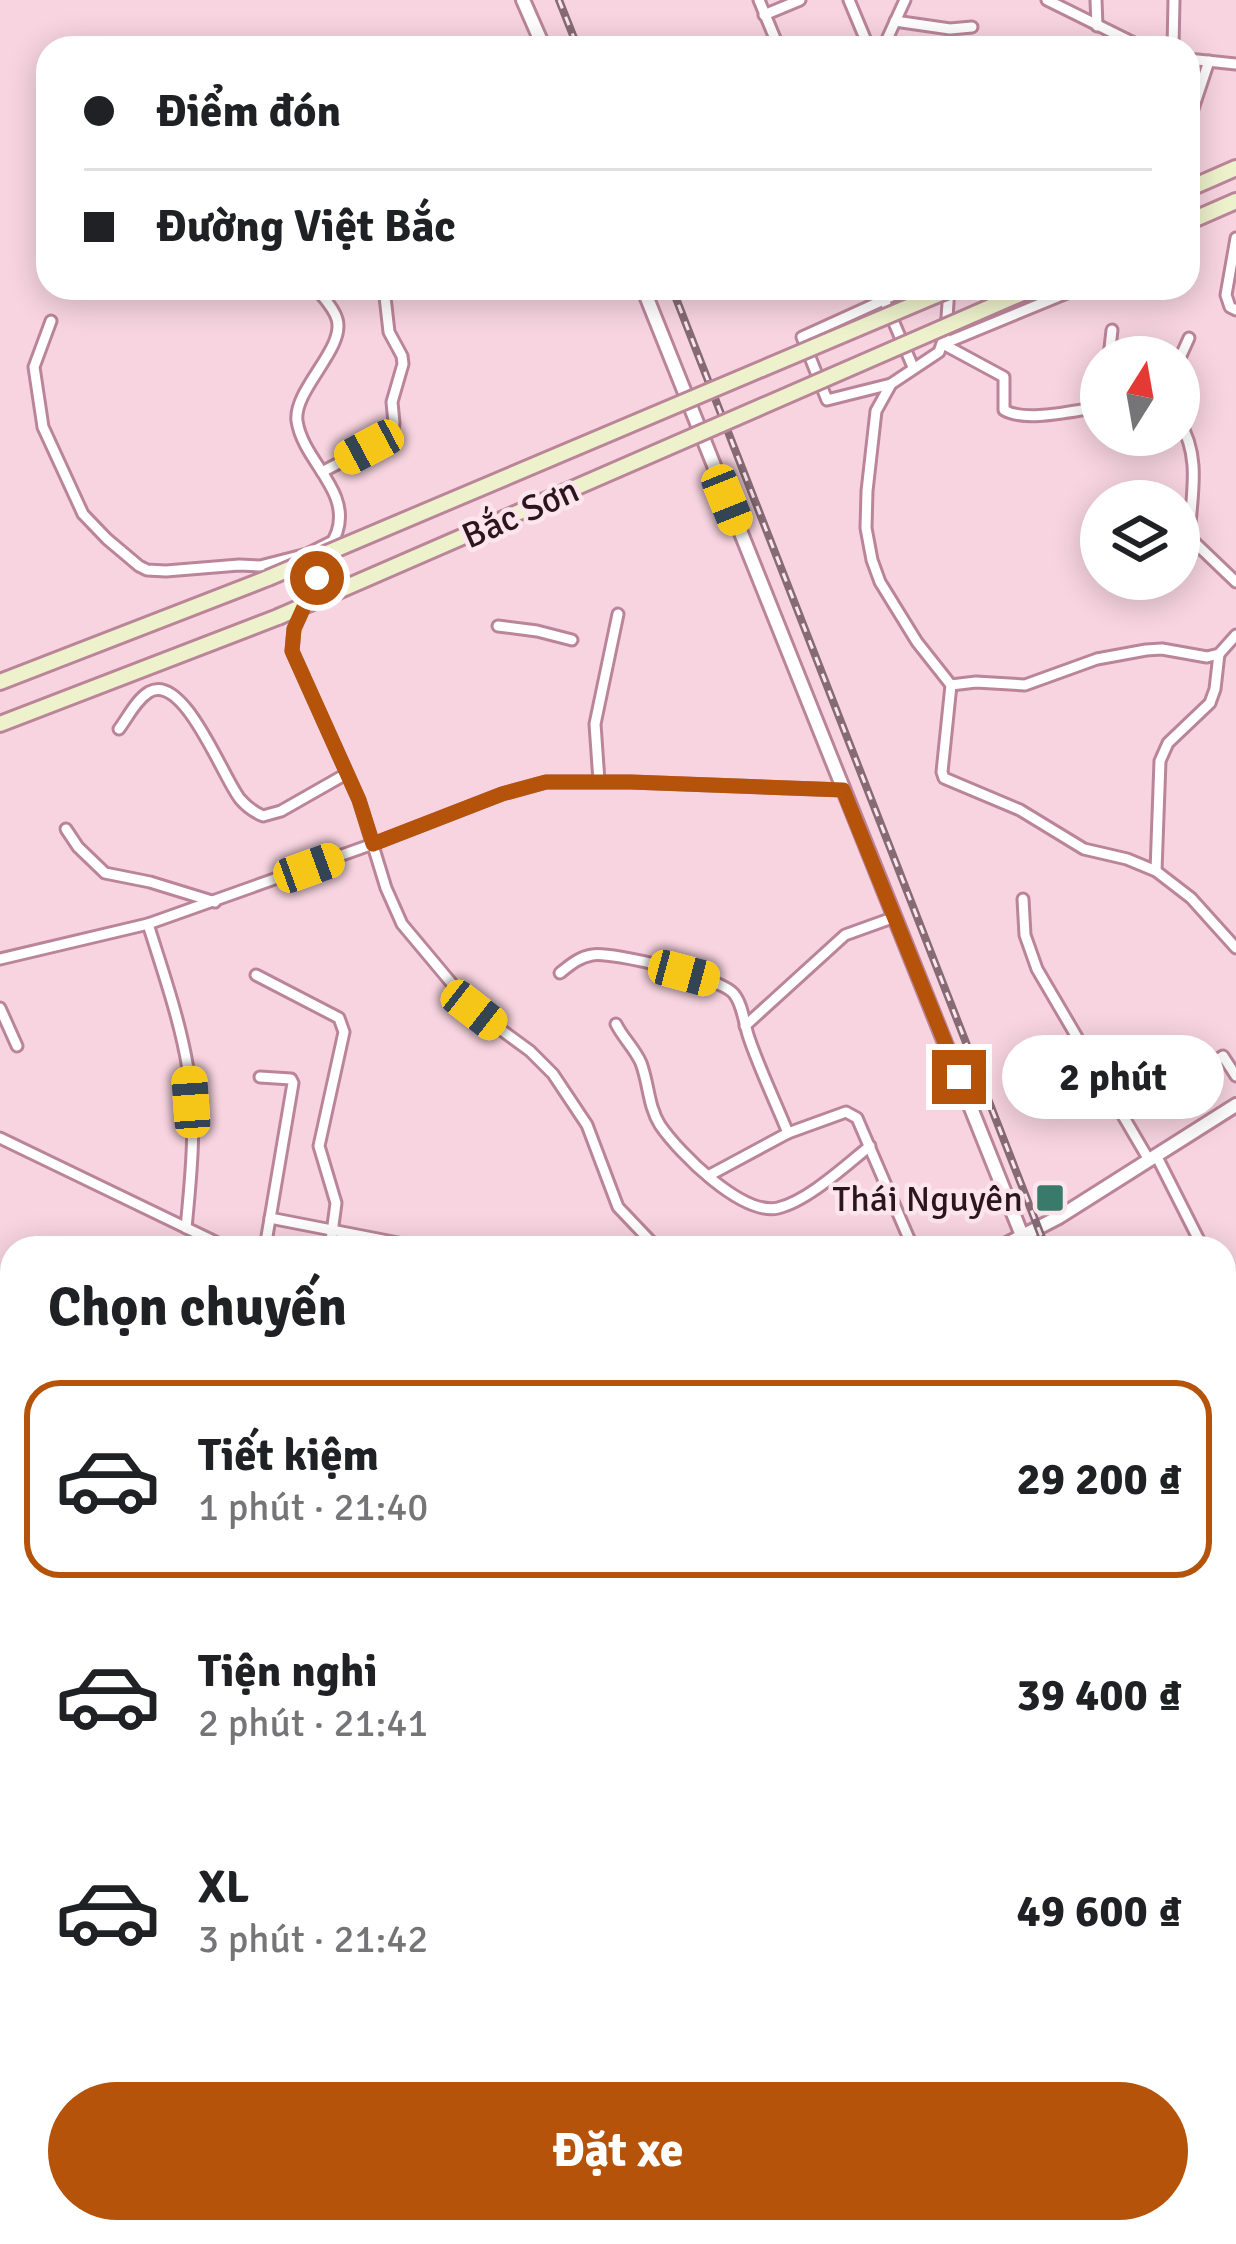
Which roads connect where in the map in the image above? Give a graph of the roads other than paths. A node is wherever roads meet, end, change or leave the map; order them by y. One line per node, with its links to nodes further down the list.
1 (523, 0): 13 (street)
2 (759, 0): 9 (street)
3 (800, 0): 9 (street)
4 (849, 0): 15 (street)
5 (905, 0): 10 (street)
6 (1047, 0): 11 (street)
7 (1096, 0): 11 (street)
8 (1174, 0): 18 (street)
9 (764, 14): 14 (street)
10 (896, 21): 12 (street); 16 (street)
11 (1097, 26): 17 (street)
12 (972, 27)
13 (539, 36)
14 (773, 36)
15 (864, 36)
16 (889, 36)
17 (1118, 36)
18 (1174, 36)
19 (1200, 60): 20 (street)
20 (1209, 61): 21 (street); 22 (street)
21 (1236, 64)
22 (1200, 88)
23 (1236, 168): 24 (main road)
24 (1200, 184)
25 (1236, 201): 26 (main road)
26 (1200, 217)
27 (1236, 238): 37 (street)
28 (325, 300): 46 (street)
29 (385, 300): 46 (street)
30 (648, 300): 60 (street)
31 (871, 300): 43 (street)
32 (885, 300): 42 (street)
33 (923, 300): 54 (main road, Bắc Sơn, bridge)
34 (950, 300): 41 (street)
35 (1006, 300): 56 (main road, Bắc Sơn, bridge)
36 (1050, 300): 41 (street)
37 (1236, 310)
38 (51, 321): 47 (street)
39 (1112, 329): 40 (street)
40 (1111, 336)
41 (943, 344): 42 (street); 44 (street)
42 (913, 368): 43 (street)
43 (891, 384): 55 (street)
44 (1080, 409)
45 (1192, 456): 48 (street)
46 (322, 472): 47 (street)
47 (334, 542): 58 (street)
48 (1236, 582)
49 (618, 614): 59 (street)
50 (498, 626): 52 (street)
51 (1236, 635): 53 (street)
52 (572, 640)
53 (1219, 654): 55 (street); 63 (street)
54 (0, 682)
55 (951, 685): 63 (street)
56 (0, 724)
57 (119, 729): 58 (street)
58 (346, 775): 62 (street)
59 (599, 782): 60 (street); 62 (street)
60 (843, 790): 66 (street)
61 (66, 829): 65 (street)
62 (373, 844): 65 (street); 92 (street)
63 (1156, 871): 68 (street)
64 (1023, 899): 83 (street)
65 (215, 902): 67 (street)
66 (895, 917): 74 (street); 94 (street)
67 (148, 924): 69 (street); 86 (street)
68 (1236, 948)
69 (0, 958)
70 (560, 973): 74 (street)
71 (256, 975): 87 (street)
72 (0, 1007): 75 (street)
73 (616, 1024): 84 (street)
74 (745, 1026): 80 (street)
75 (17, 1046)
76 (1236, 1076): 78 (street)
77 (260, 1077): 85 (street)
78 (1176, 1085)
79 (1236, 1105): 83 (street)
80 (788, 1133): 82 (street); 84 (street)
81 (0, 1138): 86 (street)
82 (870, 1146): 84 (street); 93 (street)
83 (1152, 1157): 95 (street); 96 (street)
84 (708, 1176)
85 (270, 1218): 87 (street); 89 (street)
86 (186, 1228): 88 (street)
87 (333, 1230): 90 (street); 91 (street)
88 (203, 1236)
89 (267, 1236)
90 (332, 1236)
91 (363, 1236)
92 (646, 1236)
93 (908, 1236)
94 (1022, 1236)
95 (1033, 1236)
96 (1196, 1236)

